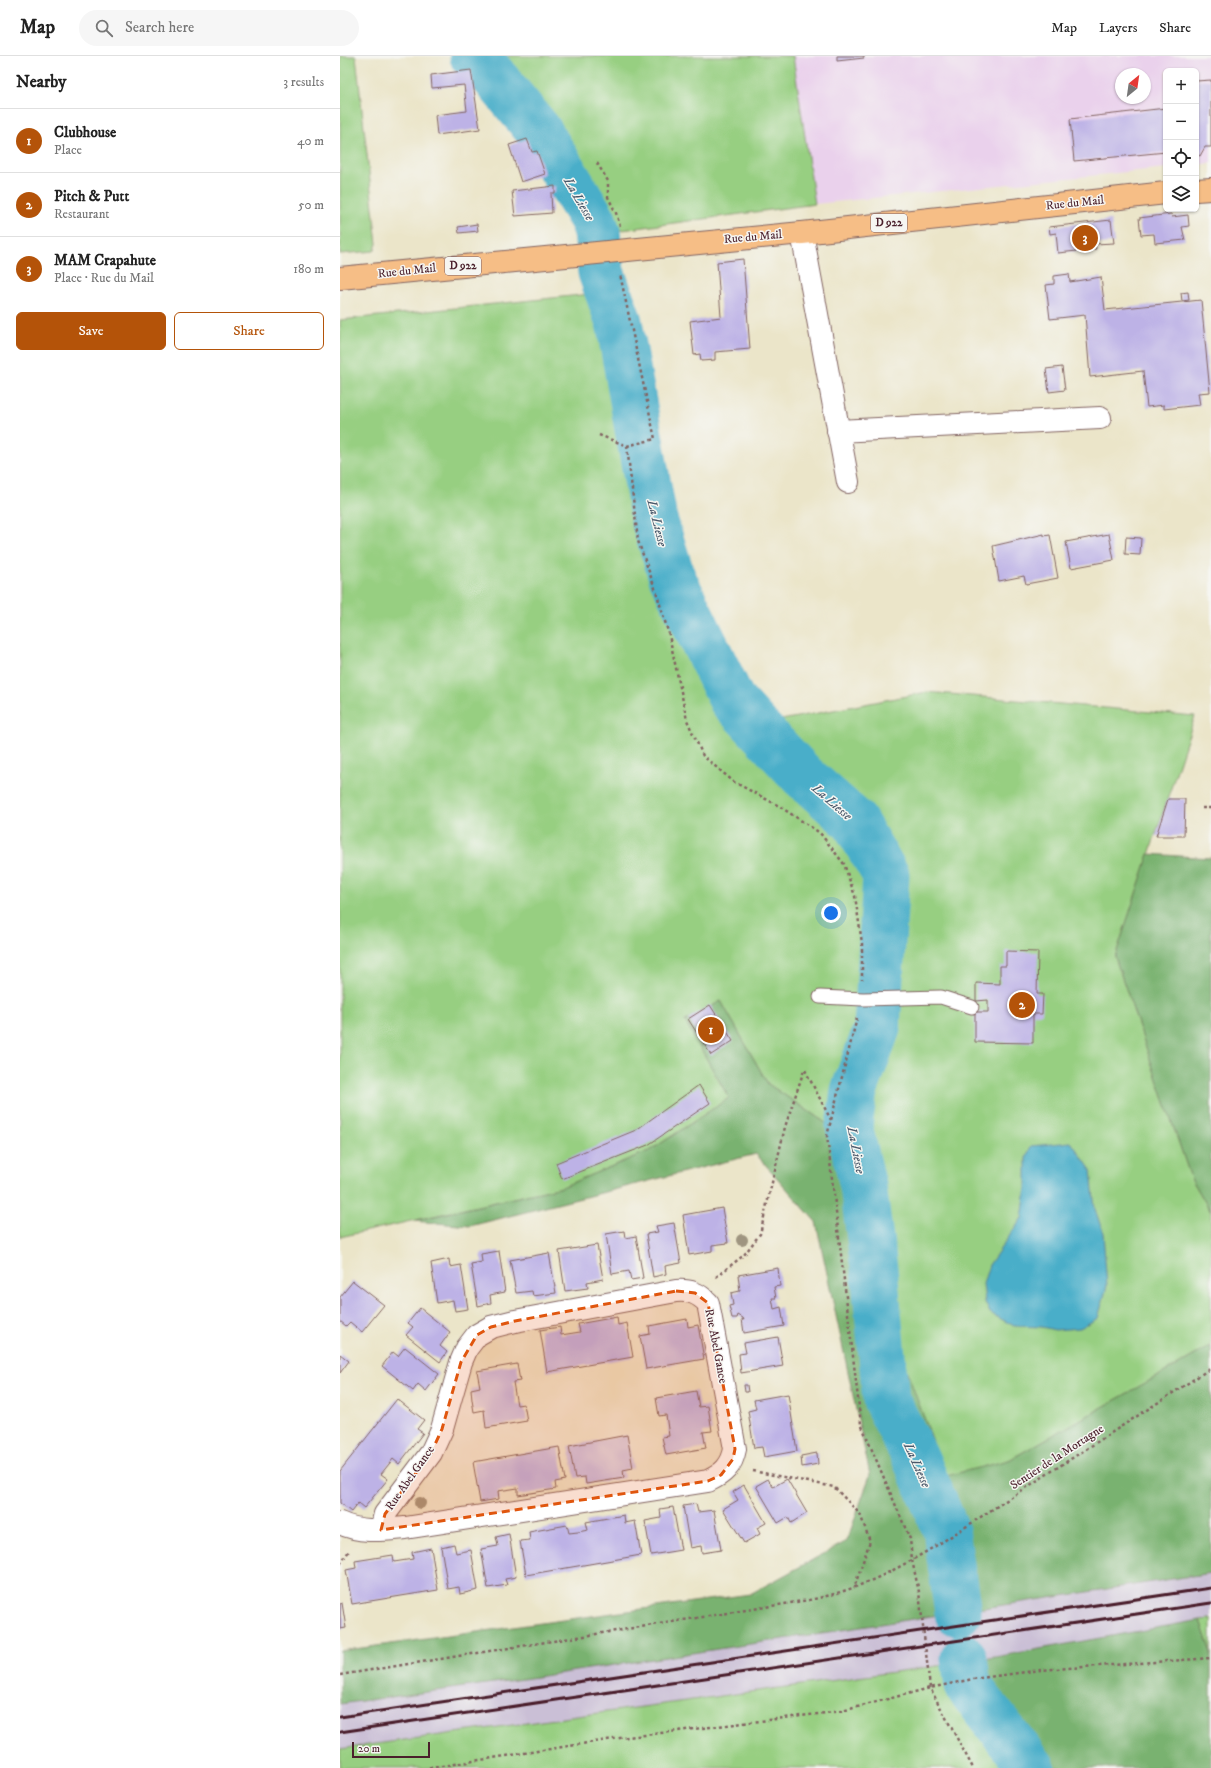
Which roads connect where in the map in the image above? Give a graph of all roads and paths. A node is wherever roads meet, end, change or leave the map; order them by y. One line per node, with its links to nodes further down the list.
1 (596, 163): 6 (path)
2 (1211, 189): 3 (main road)
3 (1199, 190)
4 (1163, 193): 5 (main road, Rue du Mail / D 922)
5 (802, 233): 6 (main road, Rue du Mail / D 922); 9 (street)
6 (616, 244): 7 (main road, Rue du Mail / D 922); 11 (path)
7 (340, 278)
8 (1100, 418): 9 (street)
9 (838, 432): 12 (street)
10 (599, 435): 11 (path)
11 (627, 446): 16 (path)
12 (848, 482)
13 (1202, 808): 14 (path)
14 (1211, 808)
15 (820, 996): 16 (lane)
16 (865, 999): 17 (lane); 18 (path)
17 (972, 1006)
18 (831, 1120): 19 (path); 24 (path)
19 (694, 1293): 21 (street, Rue Abel Gance); 23 (street, Rue Abel Gance)
20 (1211, 1368): 24 (path, Sentier de la Mortagne)
21 (729, 1466): 23 (street, Rue Abel Gance); 25 (path)
22 (340, 1522): 23 (street, Rue Abel Gance)
23 (381, 1530)
24 (912, 1560): 25 (path, Sentier de la Mortagne); 28 (path)
25 (854, 1588): 27 (path, Sentier de la Mortagne)
26 (1211, 1658): 28 (path)
27 (340, 1675)
28 (930, 1688): 29 (path); 30 (path)
29 (429, 1768)
30 (973, 1768)

